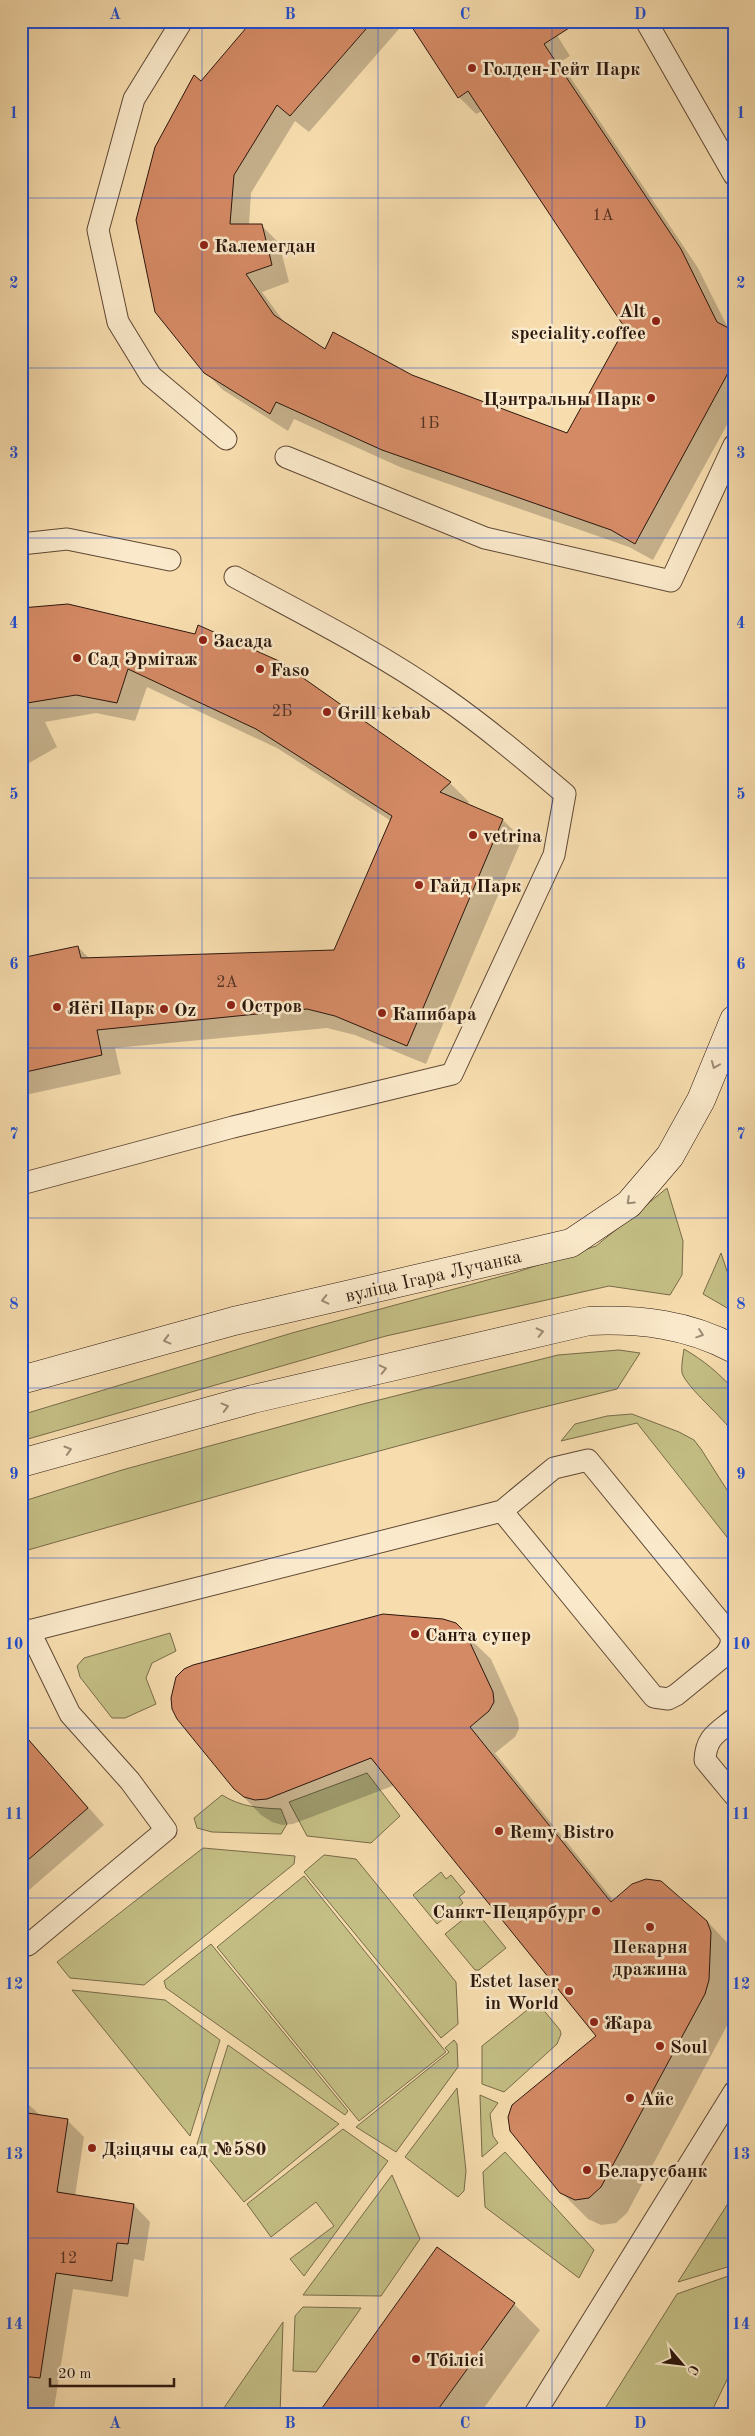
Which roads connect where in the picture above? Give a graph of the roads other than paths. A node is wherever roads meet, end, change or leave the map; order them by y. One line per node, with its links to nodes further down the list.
1 (182, 21): 4 (lane)
2 (646, 21): 3 (lane)
3 (734, 175)
4 (226, 439)
5 (734, 445): 6 (lane)
6 (286, 457)
7 (21, 544): 8 (lane)
8 (170, 560)
9 (235, 577): 11 (lane)
10 (734, 1020): 13 (street, вуліца Ігара Лучанка, one-way to 13)
11 (21, 1184)
12 (734, 1349): 14 (street, one-way to 12)
13 (21, 1380)
14 (21, 1463)
15 (502, 1511): 15 (lane); 16 (lane)
16 (25, 1631): 19 (lane)
17 (734, 1719): 18 (lane)
18 (734, 1795)
19 (28, 1944)
20 (734, 2092): 21 (lane)
21 (534, 2415)

